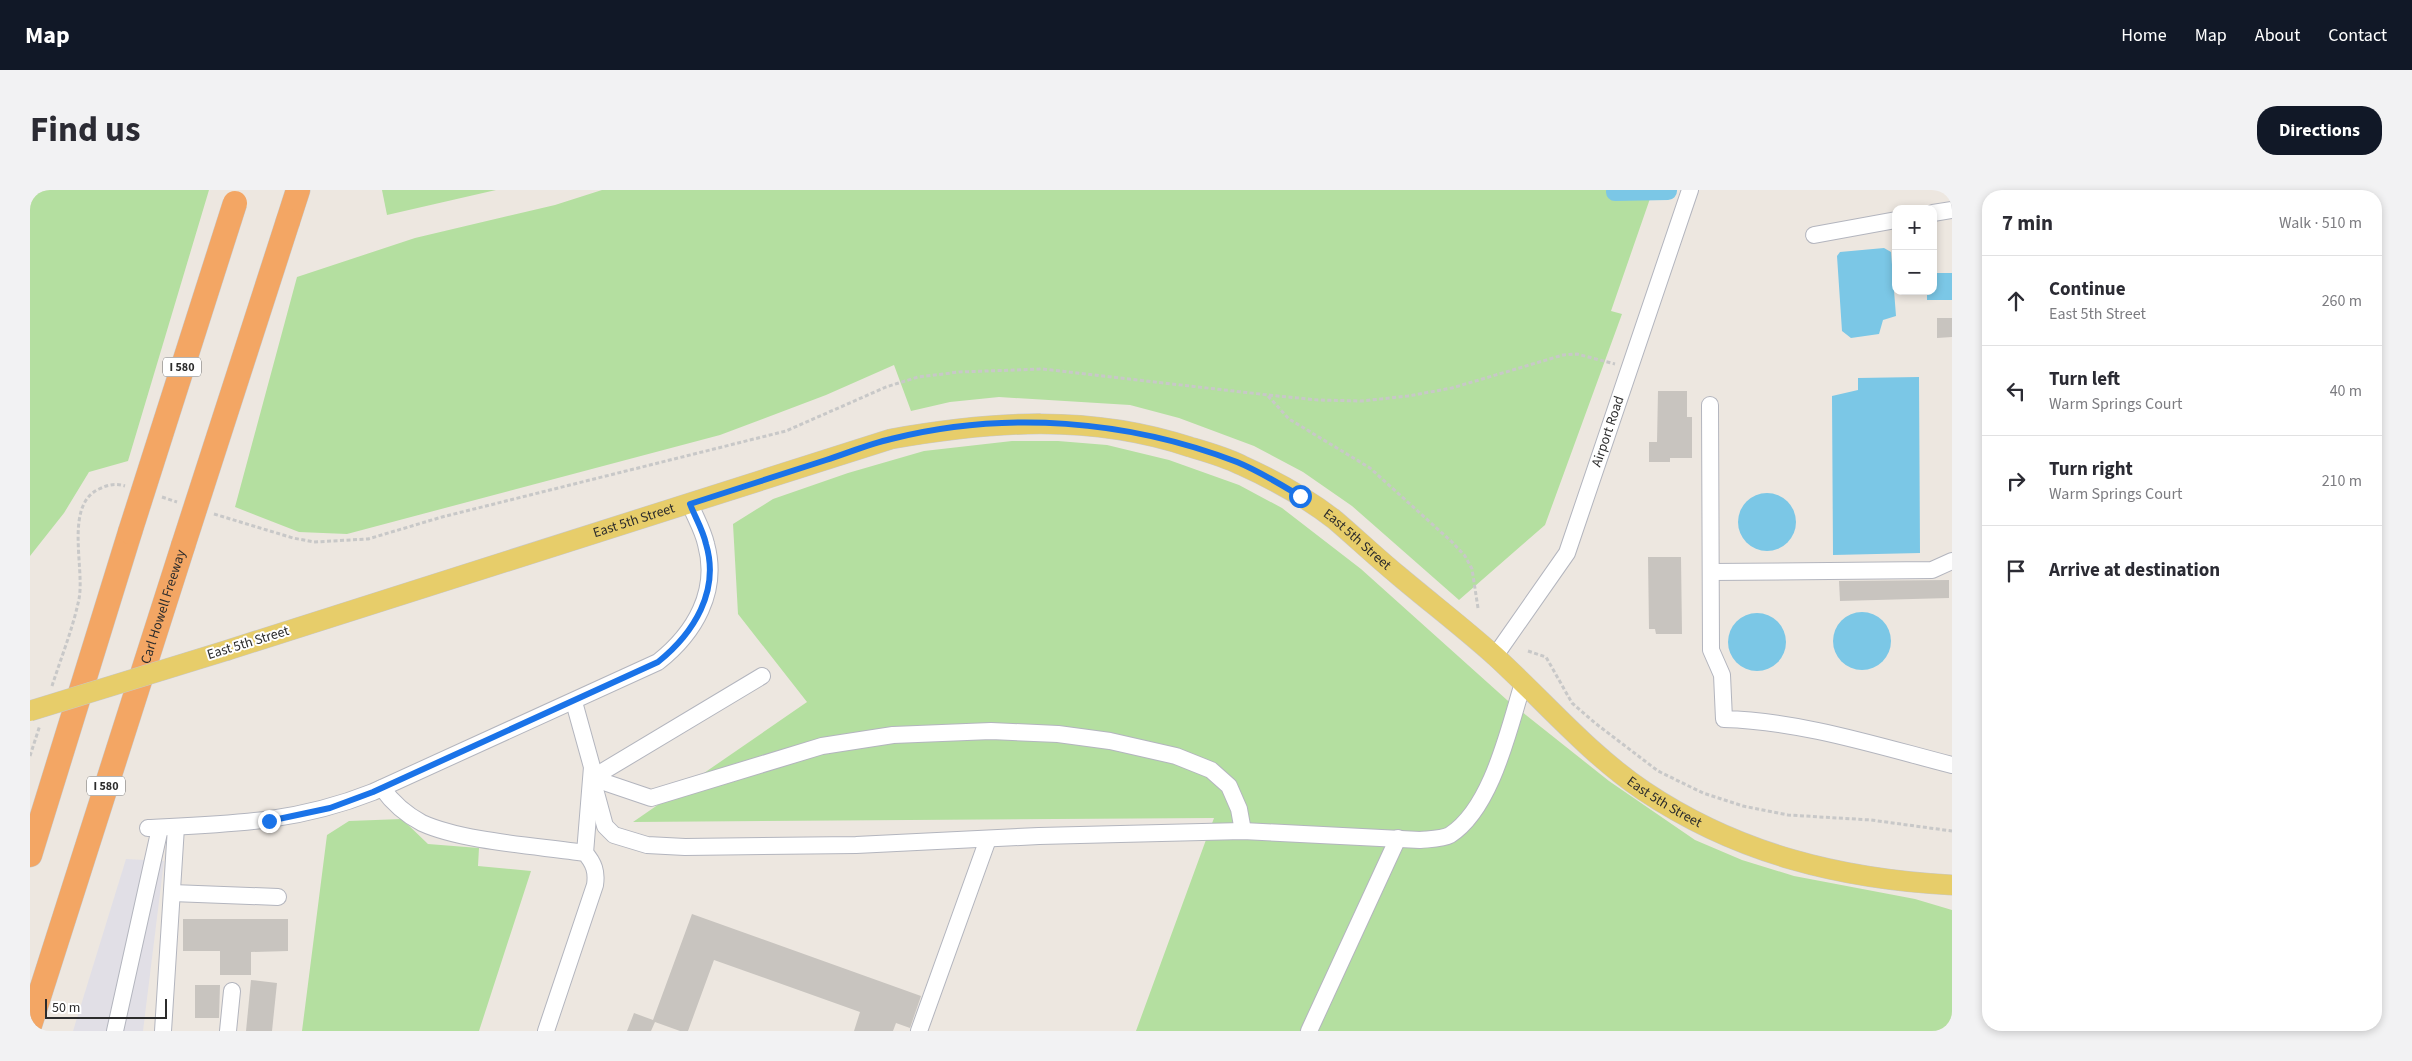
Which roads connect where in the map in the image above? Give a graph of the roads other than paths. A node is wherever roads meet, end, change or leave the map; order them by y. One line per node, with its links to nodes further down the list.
1 (298, 190): 30 (highway, Carl Howell Freeway / I 580, bridge)
2 (1690, 190): 12 (street, Airport Road)
3 (237, 196): 25 (highway, I 580, bridge)
4 (1952, 210): 5 (street)
5 (1937, 212)
6 (1892, 221): 7 (street)
7 (1814, 235)
8 (1710, 405): 11 (street)
9 (690, 504): 12 (main road, East 5th Street); 15 (street); 16 (main road, East 5th Street, bridge)
10 (1952, 560): 11 (street)
11 (1711, 572): 17 (street)
12 (1494, 656): 14 (main road, East 5th Street)
13 (762, 676): 18 (street)
14 (1523, 683): 22 (street); 26 (main road, East 5th Street)
15 (574, 702): 18 (street); 19 (street)
16 (36, 715)
17 (1952, 765)
18 (592, 778): 21 (street); 23 (street); 24 (street)
19 (382, 788): 20 (street); 24 (street)
20 (176, 827): 27 (street); 31 (street)
21 (1243, 831): 22 (street); 23 (street)
22 (1398, 838): 36 (street)
23 (988, 839): 35 (street)
24 (585, 853): 34 (street)
25 (30, 854)
26 (1952, 885)
27 (172, 893): 28 (street); 32 (street)
28 (278, 897)
29 (232, 991): 33 (street)
30 (30, 1025)
31 (116, 1031)
32 (163, 1031)
33 (228, 1031)
34 (546, 1031)
35 (919, 1031)
36 (1310, 1031)

